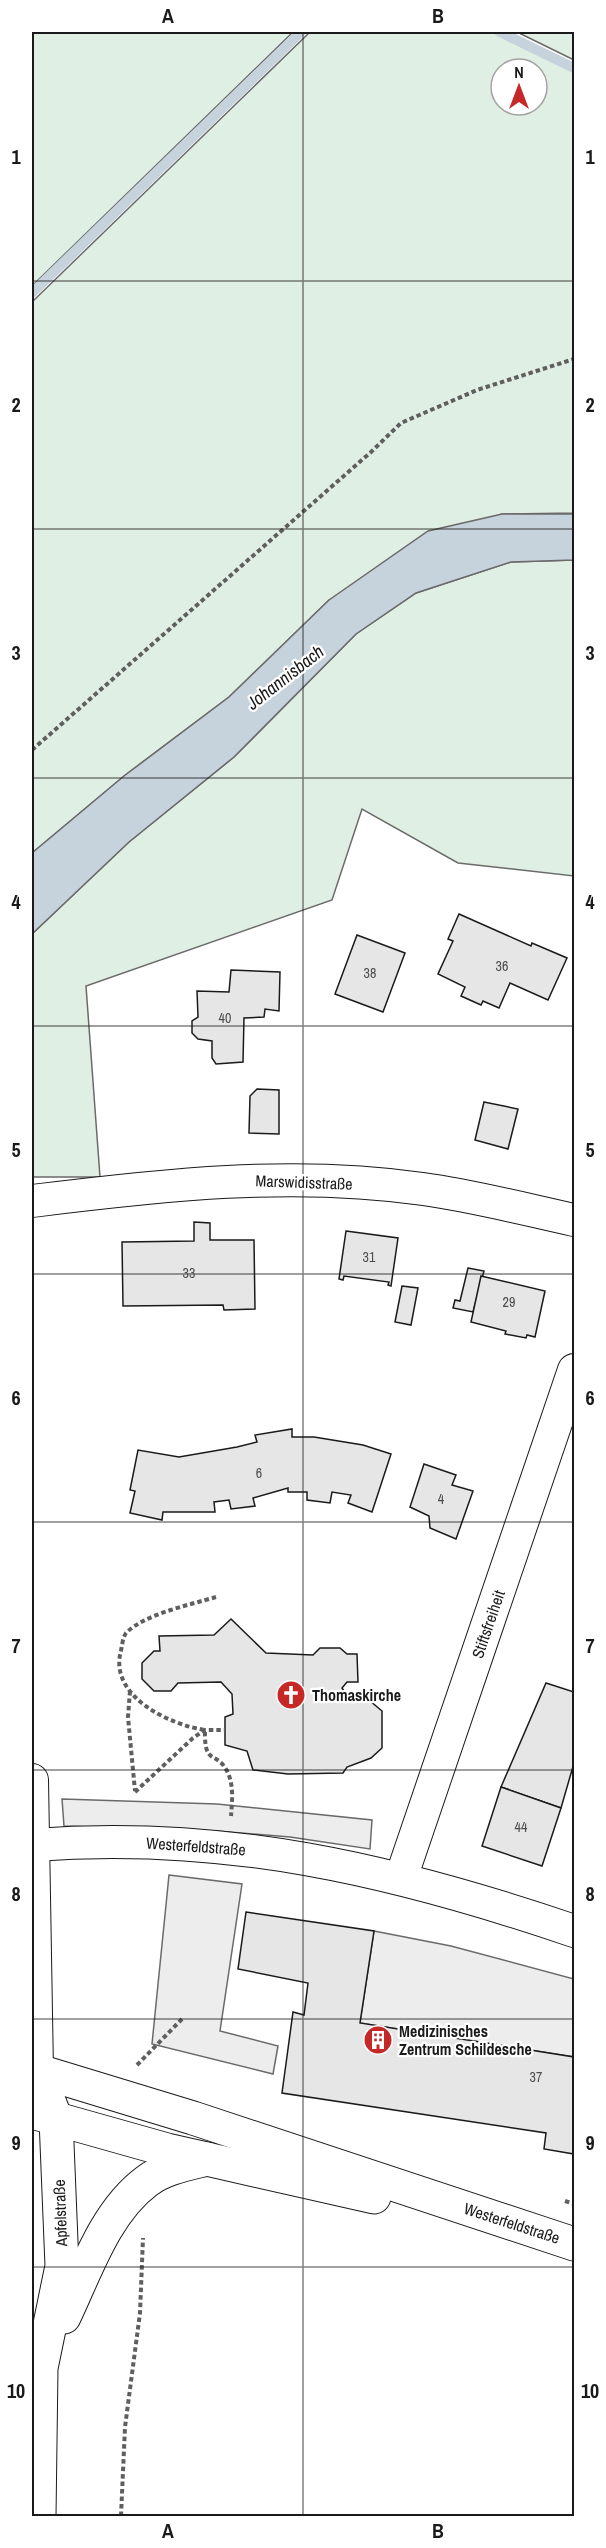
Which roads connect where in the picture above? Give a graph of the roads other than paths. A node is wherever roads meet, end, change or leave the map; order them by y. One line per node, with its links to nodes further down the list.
1 (32, 1201): 2 (street, Marswidisstraße)
2 (574, 1220)
3 (574, 1370): 6 (street, Stiftsfreiheit)
4 (32, 1780): 5 (street)
5 (33, 1845): 6 (street, Westerfeldstraße); 8 (street)
6 (401, 1878): 7 (street, Westerfeldstraße)
7 (574, 1931)
8 (33, 2074): 9 (main road, Apfelstraße); 11 (main road, Westerfeldstraße)
9 (44, 2115): 10 (main road, Westerfeldstraße); 13 (main road, Apfelstraße)
10 (207, 2159): 11 (main road, Westerfeldstraße); 13 (main road)
11 (574, 2244)
12 (32, 2329): 13 (main road, Apfelstraße)
13 (41, 2368): 14 (main road, Apfelstraße)
14 (39, 2517)

